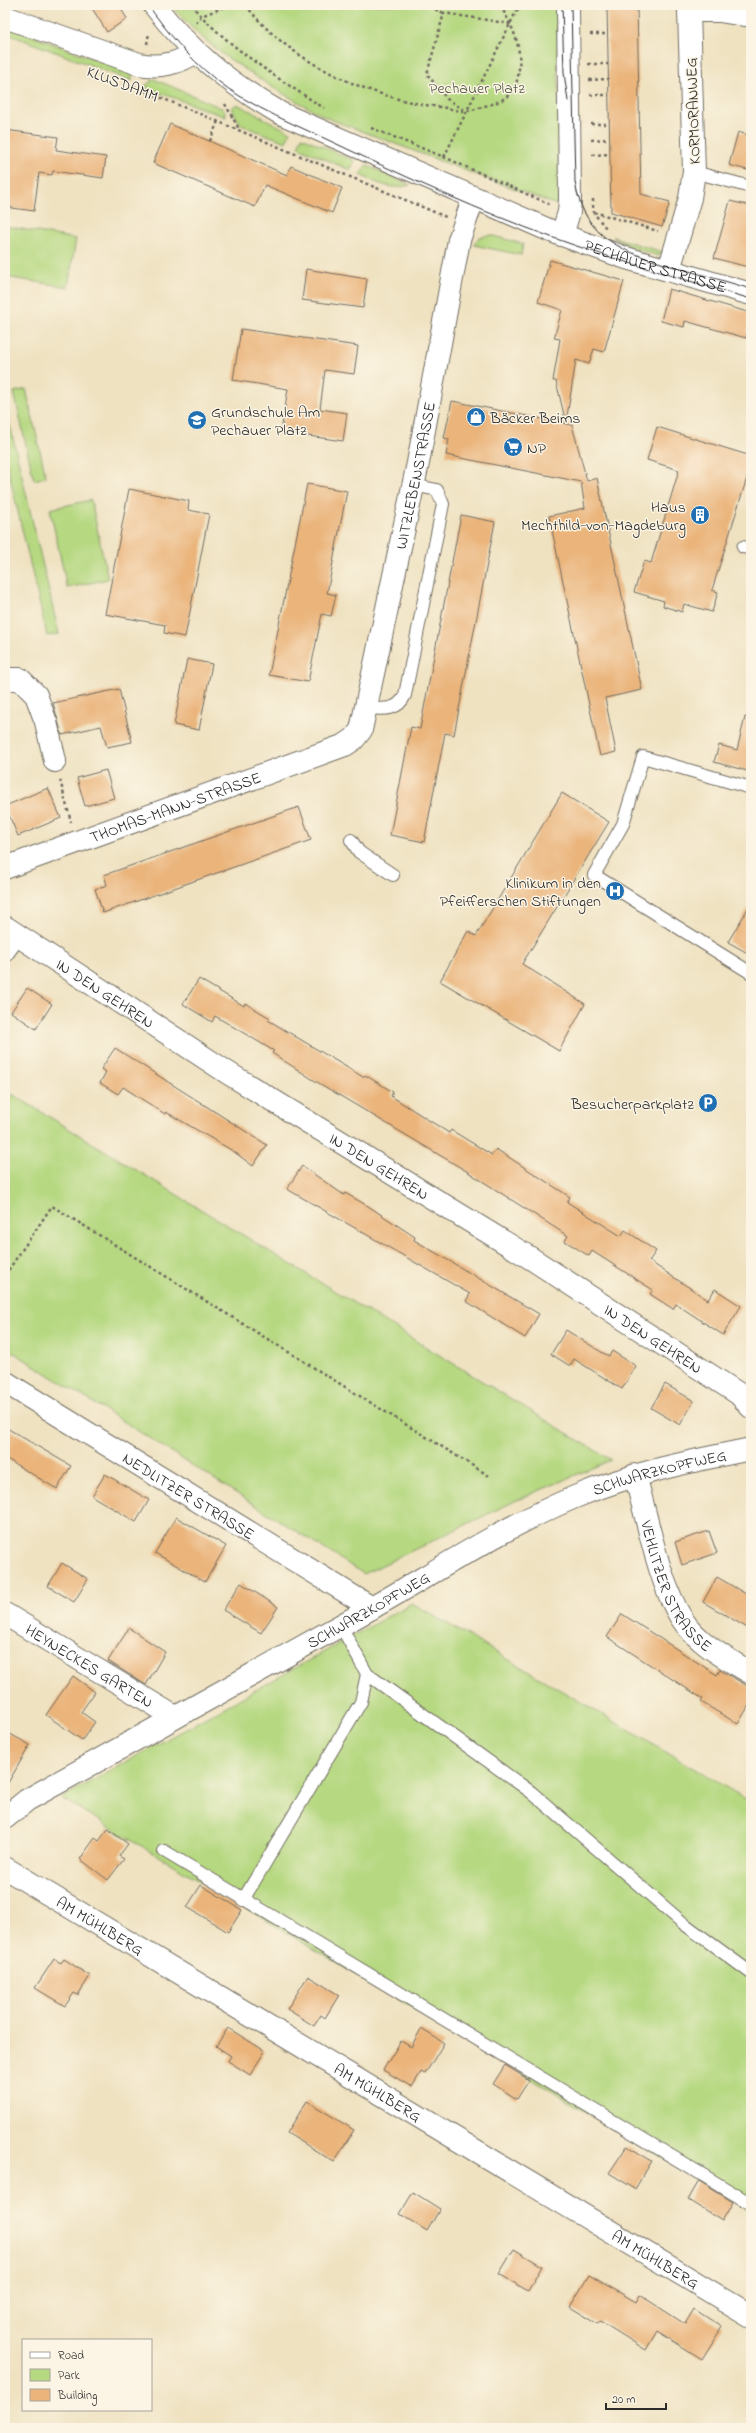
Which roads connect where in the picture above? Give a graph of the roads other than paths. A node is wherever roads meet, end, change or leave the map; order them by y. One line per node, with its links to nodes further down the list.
1 (154, 5): 5 (street)
2 (568, 5): 9 (street)
3 (12, 14): 5 (street, KLUSDAMM)
4 (751, 16): 6 (street, KORMORANWEG)
5 (189, 46): 8 (street)
6 (694, 172): 7 (lane); 10 (street, KORMORANWEG)
7 (751, 187)
8 (473, 199): 9 (street); 12 (street, WITZLEBENSTRASSE)
9 (562, 236): 10 (street, PECHAUER STRASSE)
10 (669, 270): 11 (street, PECHAUER STRASSE)
11 (751, 294)
12 (413, 485): 14 (street, WITZLEBENSTRASSE); 14 (lane)
13 (5, 679): 16 (street)
14 (366, 708): 15 (street, WITZLEBENSTRASSE)
15 (345, 745): 19 (street, THOMAS-MANN-STRASSE)
16 (55, 761)
17 (751, 788): 23 (lane)
18 (351, 840): 20 (lane)
19 (5, 868)
20 (393, 875)
21 (13, 932): 22 (lane); 25 (street, IN DEN GEHREN)
22 (5, 957)
23 (751, 973)
24 (5, 1382): 28 (street, NEDLITZER STRASSE)
25 (751, 1407)
26 (751, 1449): 27 (street, SCHWARZKOPFWEG)
27 (635, 1475): 28 (street, SCHWARZKOPFWEG); 31 (street, VEHLITZER STRASSE)
28 (372, 1608): 30 (street, SCHWARZKOPFWEG)
29 (5, 1614): 33 (street, HEYNECKES GARTEN)
30 (341, 1626): 32 (lane); 33 (street, SCHWARZKOPFWEG)
31 (751, 1673)
32 (367, 1674): 37 (lane); 38 (lane)
33 (175, 1717): 34 (street, SCHWARZKOPFWEG)
34 (5, 1818)
35 (164, 1851): 37 (lane)
36 (5, 1868): 40 (street, AM MÜHLBERG)
37 (243, 1900): 39 (lane)
38 (751, 1973)
39 (751, 2204)
40 (751, 2316)

